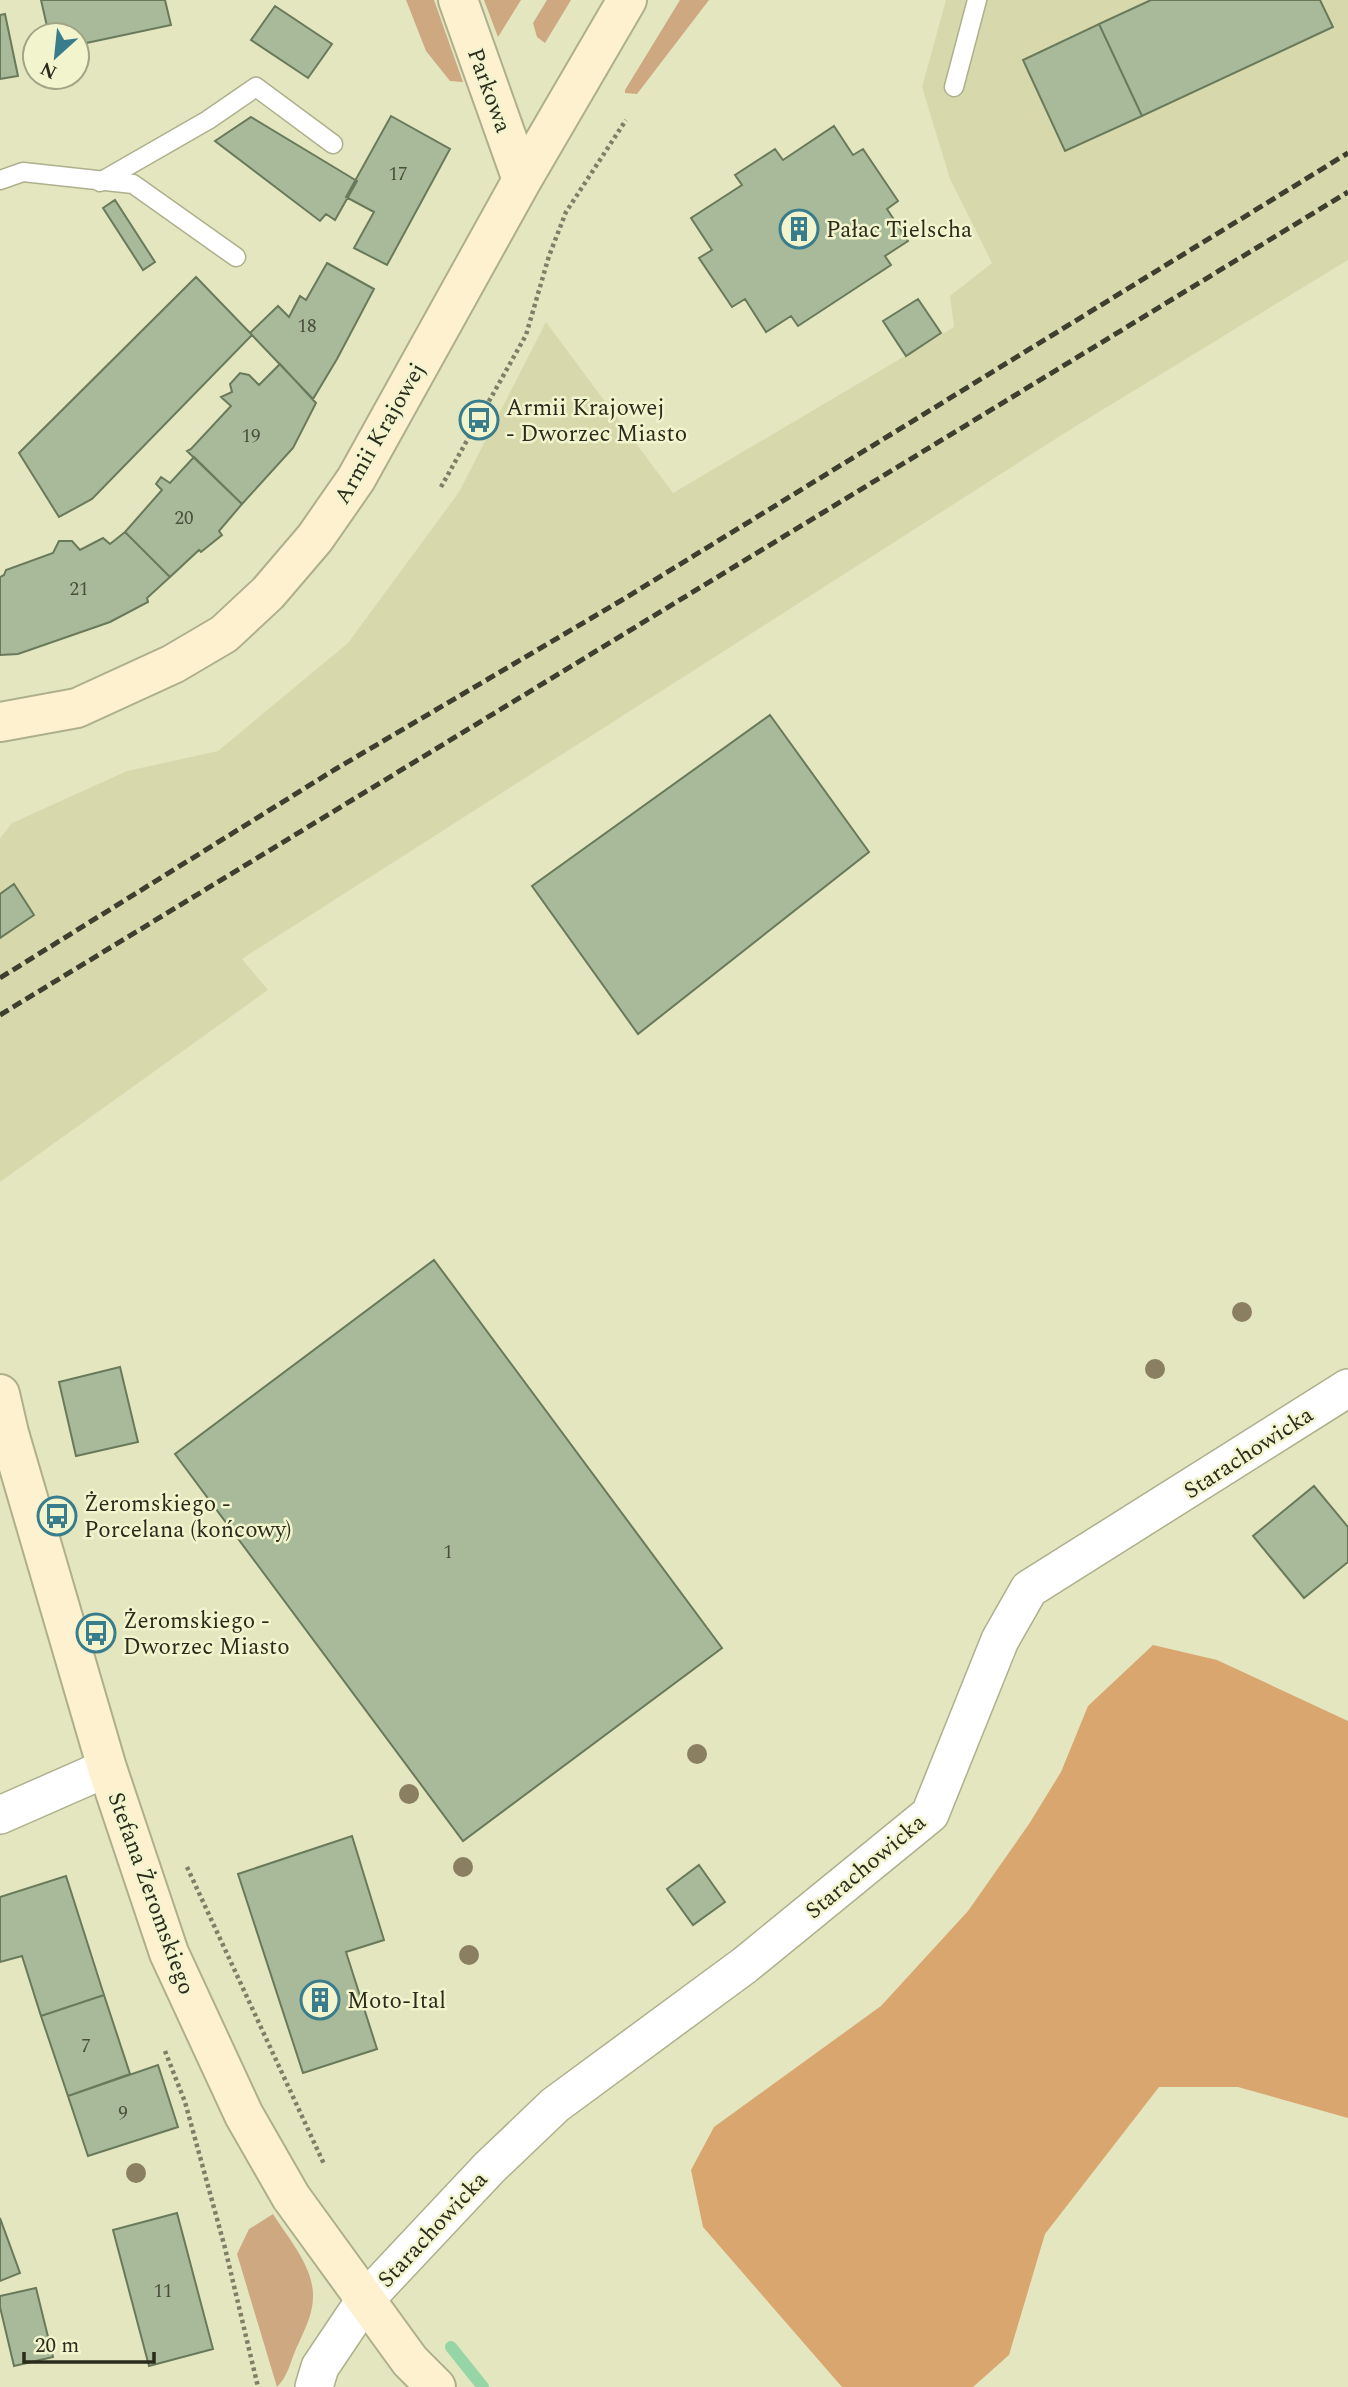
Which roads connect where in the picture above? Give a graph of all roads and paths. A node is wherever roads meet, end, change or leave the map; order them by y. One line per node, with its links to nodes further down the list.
1 (458, 0): 8 (main road, Parkowa)
2 (627, 0): 8 (main road, Armii Krajowej)
3 (977, 0): 4 (lane)
4 (954, 87)
5 (626, 120): 11 (path)
6 (333, 144): 9 (lane)
7 (0, 180): 9 (lane)
8 (523, 180): 12 (main road, Armii Krajowej)
9 (100, 181): 10 (lane)
10 (236, 257)
11 (441, 486)
12 (3, 726)
13 (1348, 1388): 20 (street, Starachowicka)
14 (0, 1394): 15 (main road, Stefana Żeromskiego)
15 (107, 1768): 16 (street); 20 (main road, Stefana Żeromskiego)
16 (0, 1815)
17 (185, 1863): 19 (path)
18 (162, 2040): 21 (path)
19 (325, 2166)
20 (365, 2300): 22 (street); 23 (main road, Stefana Żeromskiego)
21 (258, 2387)
22 (314, 2387)
23 (436, 2387)

